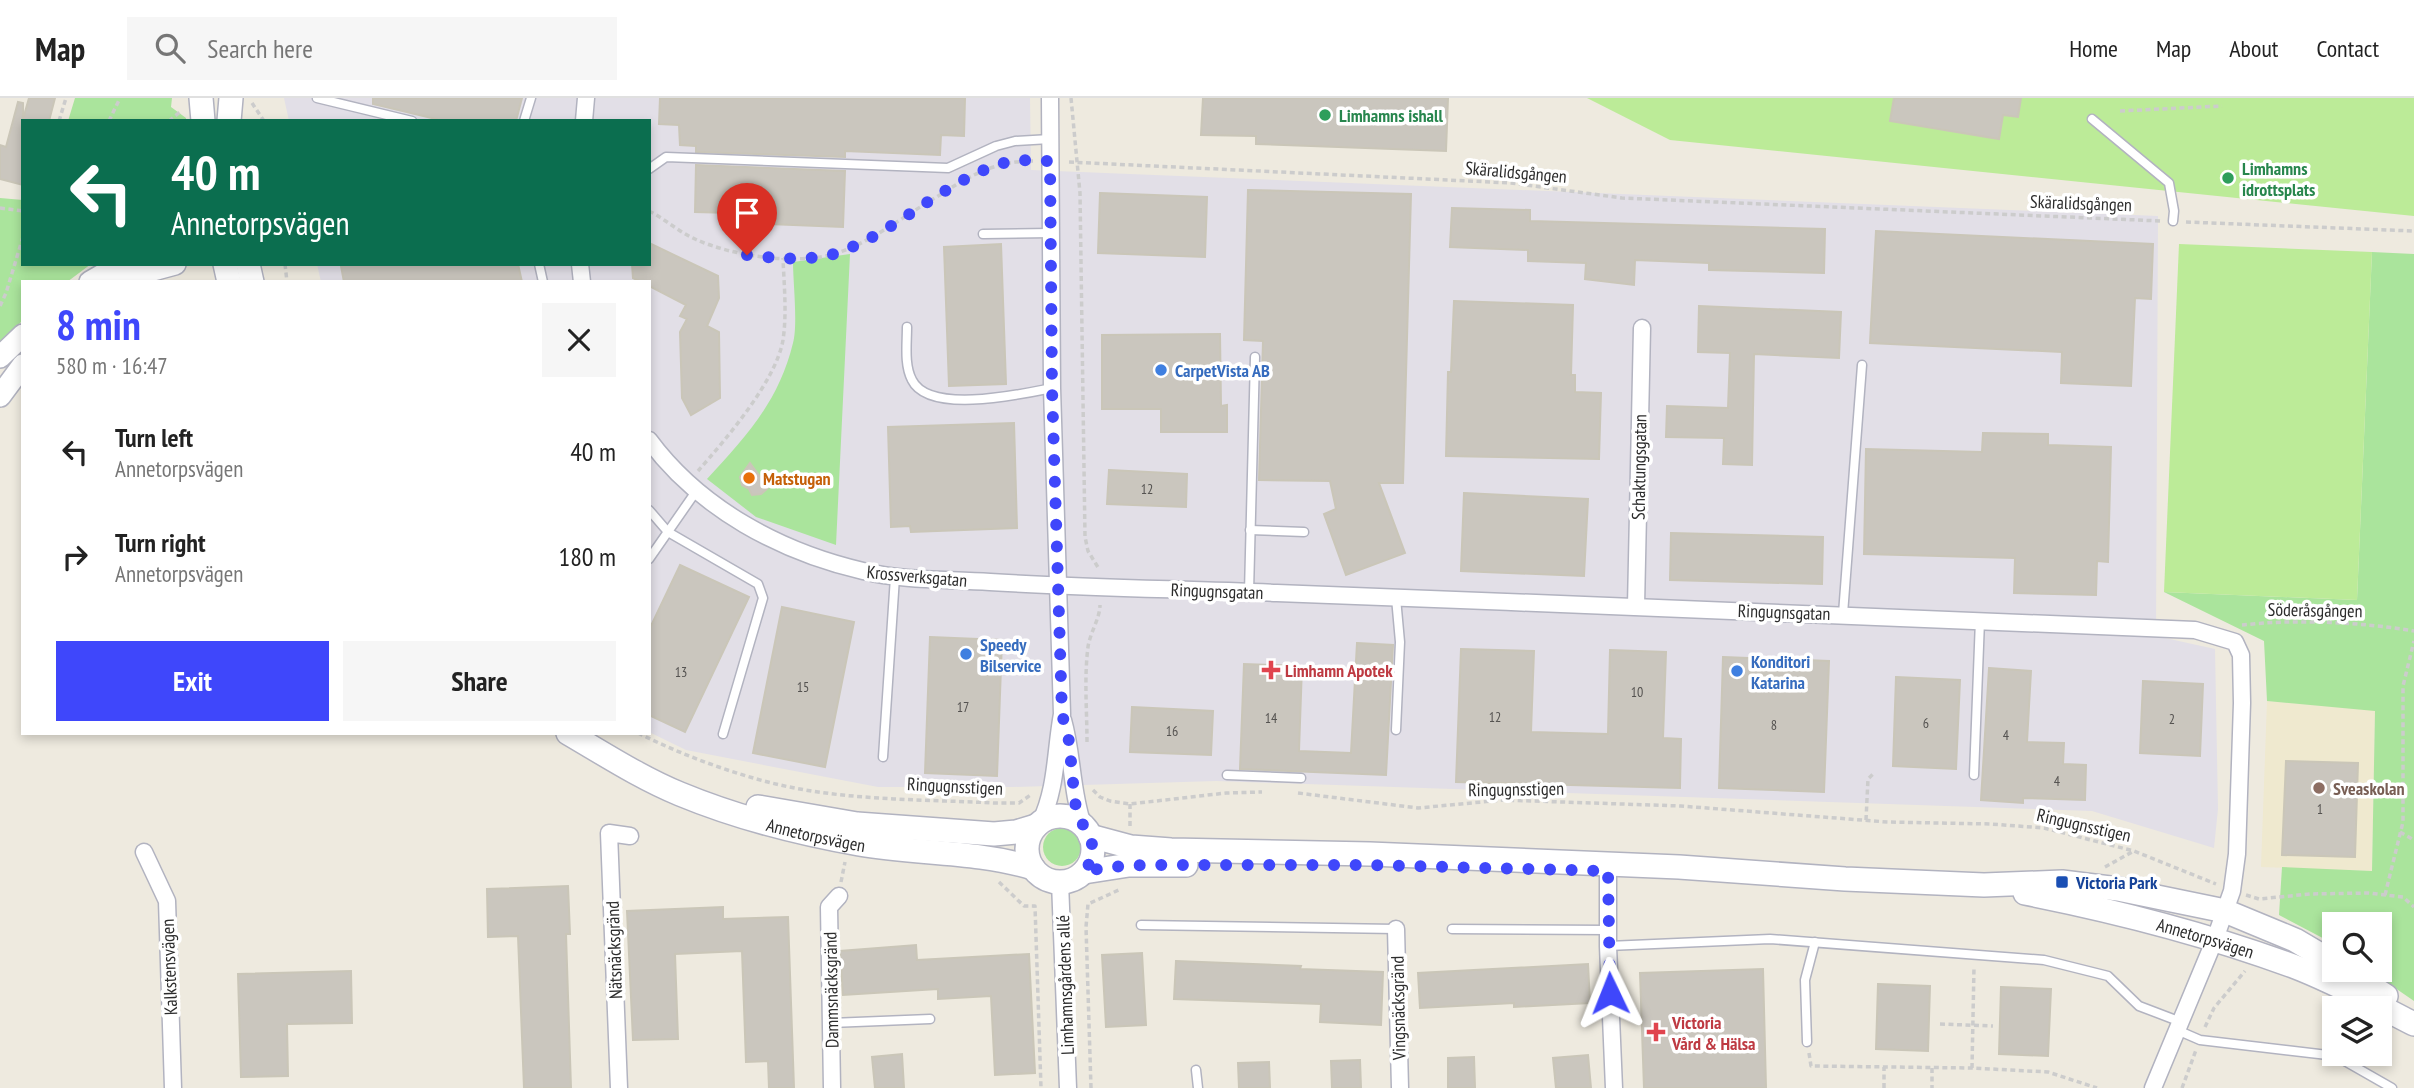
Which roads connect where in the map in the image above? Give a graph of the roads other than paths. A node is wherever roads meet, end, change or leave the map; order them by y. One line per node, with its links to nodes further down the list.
1 (231, 98): 6 (main road)
2 (317, 98): 7 (lane)
3 (531, 98): 8 (lane)
4 (586, 98): 9 (street)
5 (1050, 98): 11 (street)
6 (229, 119)
7 (404, 119)
8 (525, 119)
9 (584, 119)
10 (2092, 119): 13 (lane)
11 (1050, 139): 12 (lane); 14 (street)
12 (651, 168)
13 (2173, 221)
14 (1051, 233): 15 (lane); 27 (street)
15 (983, 234)
16 (118, 266): 18 (street)
17 (168, 266): 19 (street)
18 (93, 280)
19 (124, 280)
20 (907, 327): 27 (lane)
21 (1642, 328): 40 (street, Schaktungsgatan)
22 (21, 337): 23 (street)
23 (0, 357)
24 (1255, 357): 32 (lane)
25 (1862, 365): 41 (lane)
26 (21, 368): 28 (street)
27 (1052, 388): 37 (street)
28 (0, 396)
29 (651, 442): 30 (street, Krossverksgatan)
30 (692, 487): 33 (lane); 36 (street, Krossverksgatan)
31 (651, 512): 33 (lane)
32 (1250, 530): 34 (lane); 38 (lane)
33 (668, 532): 35 (lane); 45 (lane)
34 (1304, 532)
35 (651, 556)
36 (895, 577): 37 (street, Krossverksgatan); 47 (lane)
37 (1058, 586): 38 (street, Ringugnsgatan); 43 (street)
38 (1249, 592): 39 (street, Ringugnsgatan)
39 (1396, 598): 40 (street, Ringugnsgatan); 44 (lane)
40 (1636, 606): 41 (street, Ringugnsgatan)
41 (1843, 614): 42 (street, Ringugnsgatan)
42 (1980, 620): 50 (lane); 63 (street, Ringugnsgatan)
43 (1062, 714): 52 (street); 53 (street)
44 (1396, 730)
45 (723, 734)
46 (571, 735): 48 (main road, Annetorpsvägen)
47 (883, 757)
48 (612, 759): 52 (main road, Annetorpsvägen); 57 (main road, Annetorpsvägen)
49 (1227, 775): 51 (lane)
50 (1974, 775)
51 (1301, 778)
52 (1038, 825): 53 (main road, Annetorpsvägen); 57 (main road)
53 (1087, 831): 56 (main road, Annetorpsvägen); 59 (main road)
54 (630, 836): 80 (street, Nätsnäcksgränd)
55 (144, 852): 79 (street, Kalkstensvägen)
56 (1679, 867): 58 (main road, Annetorpsvägen); 61 (main road, Annetorpsvägen)
57 (1032, 868): 60 (main road, Annetorpsvägen)
58 (1608, 871): 59 (main road, Annetorpsvägen); 67 (street)
59 (1084, 872): 60 (main road, Annetorpsvägen)
60 (1060, 882): 82 (street, Limhamnsgårdens allé)
61 (1984, 885): 63 (main road, Annetorpsvägen); 68 (main road, Annetorpsvägen)
62 (839, 895): 74 (street, Dammsnäcksgränd)
63 (2228, 901): 68 (street); 70 (main road, Annetorpsvägen)
64 (1141, 925): 65 (lane)
65 (1396, 929): 84 (street, Vingsnäcksgränd)
66 (1452, 929): 67 (lane)
67 (1608, 938): 69 (lane); 85 (street)
68 (2215, 939): 75 (main road, Annetorpsvägen); 76 (street)
69 (1815, 942): 76 (lane); 77 (lane)
70 (2322, 957)
71 (2365, 982): 72 (main road)
72 (2414, 1016)
73 (930, 1020): 74 (lane)
74 (831, 1023): 81 (street, Dammsnäcksgränd)
75 (2414, 1024)
76 (2179, 1026): 86 (street); 87 (lane)
77 (1807, 1042)
78 (1196, 1070): 83 (lane)
79 (173, 1088)
80 (619, 1088)
81 (832, 1088)
82 (1068, 1088)
83 (1198, 1088)
84 (1400, 1088)
85 (1614, 1088)
86 (2153, 1088)
87 (2392, 1088)

